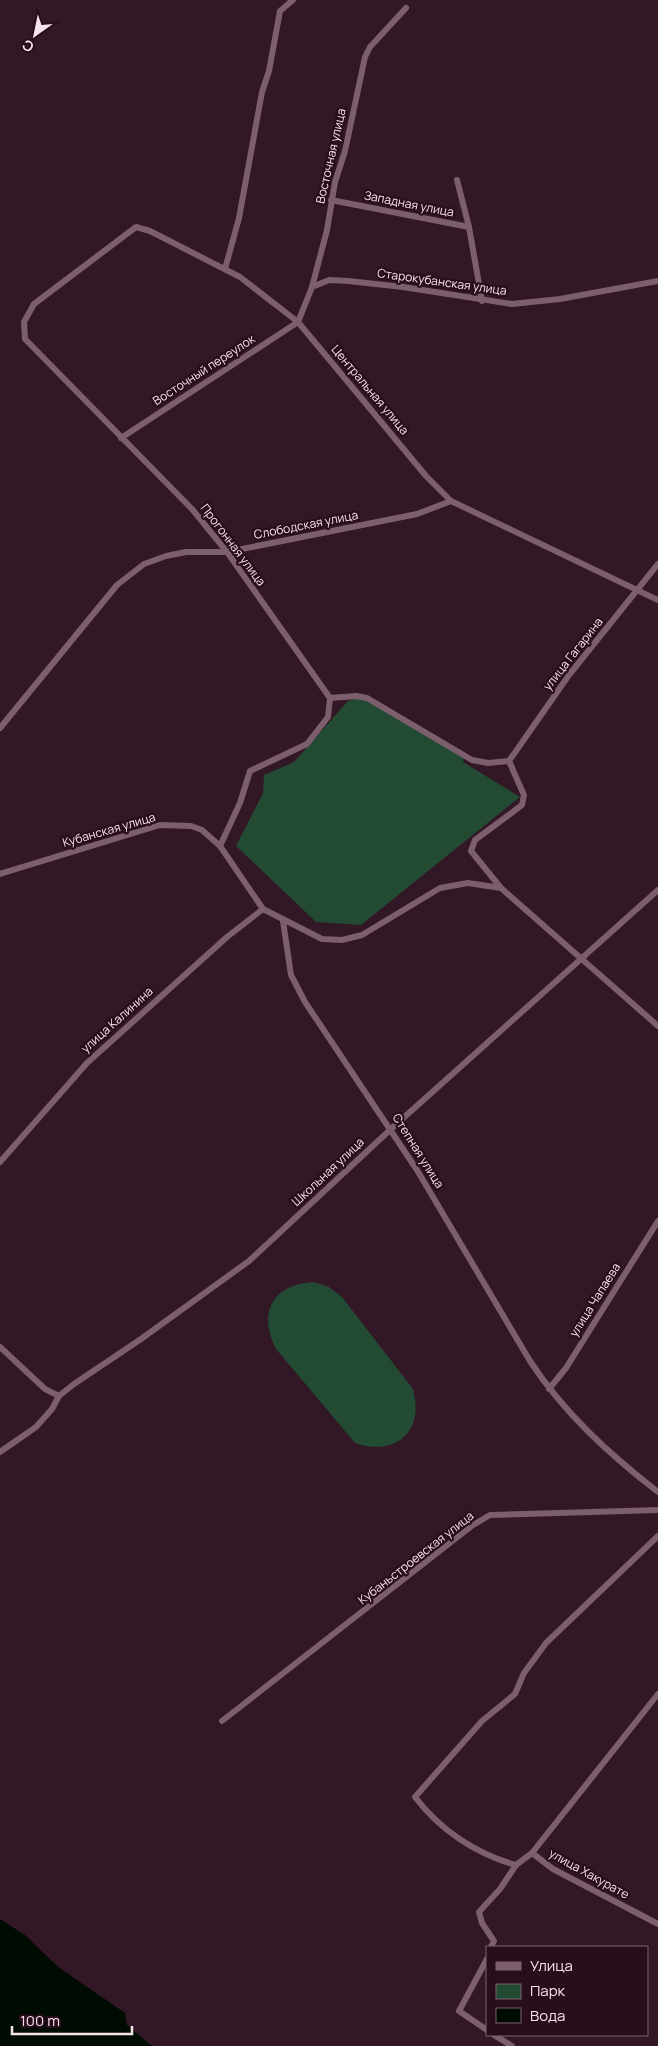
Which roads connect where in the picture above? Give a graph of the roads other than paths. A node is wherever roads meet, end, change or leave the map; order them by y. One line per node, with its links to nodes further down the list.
1 (293, 0): 6 (street)
2 (406, 8): 4 (street, Восточная улица)
3 (457, 180): 5 (street)
4 (331, 200): 5 (street, Западная улица); 9 (street, Восточная улица)
5 (469, 227): 10 (street, Западная улица)
6 (225, 270): 7 (street, Центральная улица); 11 (street, Центральная улица)
7 (72, 274): 12 (street, Прогонная улица)
8 (658, 281): 10 (street, Старокубанская улица)
9 (312, 287): 10 (street, Старокубанская улица); 11 (street, Восточная улица)
10 (482, 301)
11 (298, 322): 12 (street, Восточный переулок); 13 (street, Центральная улица)
12 (121, 438): 14 (street, Прогонная улица)
13 (451, 501): 14 (street, Слободская улица); 16 (street, Центральная улица)
14 (227, 552): 18 (street, Прогонная улица); 19 (street, Слободская улица)
15 (658, 564): 16 (street, улица Гагарина)
16 (638, 591): 17 (street, Центральная улица); 20 (street, улица Гагарина)
17 (658, 600)
18 (330, 698): 20 (street); 21 (street)
19 (0, 728)
20 (509, 761): 23 (street)
21 (220, 846): 22 (street, Кубанская улица); 25 (street, Кубанская улица)
22 (0, 874)
23 (501, 888): 26 (street); 27 (street)
24 (658, 890): 27 (street, Школьная улица)
25 (263, 909): 26 (street); 30 (street, улица Калинина)
26 (283, 921): 29 (street, Степная улица)
27 (581, 959): 28 (street); 29 (street, Школьная улица)
28 (658, 1026)
29 (391, 1129): 33 (street, Степная улица); 34 (street, Школьная улица)
30 (0, 1162)
31 (658, 1221): 33 (street, улица Чапаева)
32 (0, 1347): 34 (street)
33 (549, 1389): 36 (street, Степная улица)
34 (59, 1396): 35 (street, Школьная улица)
35 (0, 1452)
36 (658, 1492)
37 (658, 1510): 41 (street, Кубаньстроевская улица)
38 (658, 1536): 43 (street)
39 (658, 1694): 40 (street)
40 (655, 1703): 42 (street)
41 (222, 1721)
42 (532, 1854): 43 (street, улица Хакурате); 44 (street, улица Хакурате)
43 (516, 1865): 45 (street)
44 (658, 1924)
45 (492, 1946)
46 (486, 1962): 47 (street)
47 (486, 2030)
48 (496, 2036): 49 (street)
49 (512, 2046)

